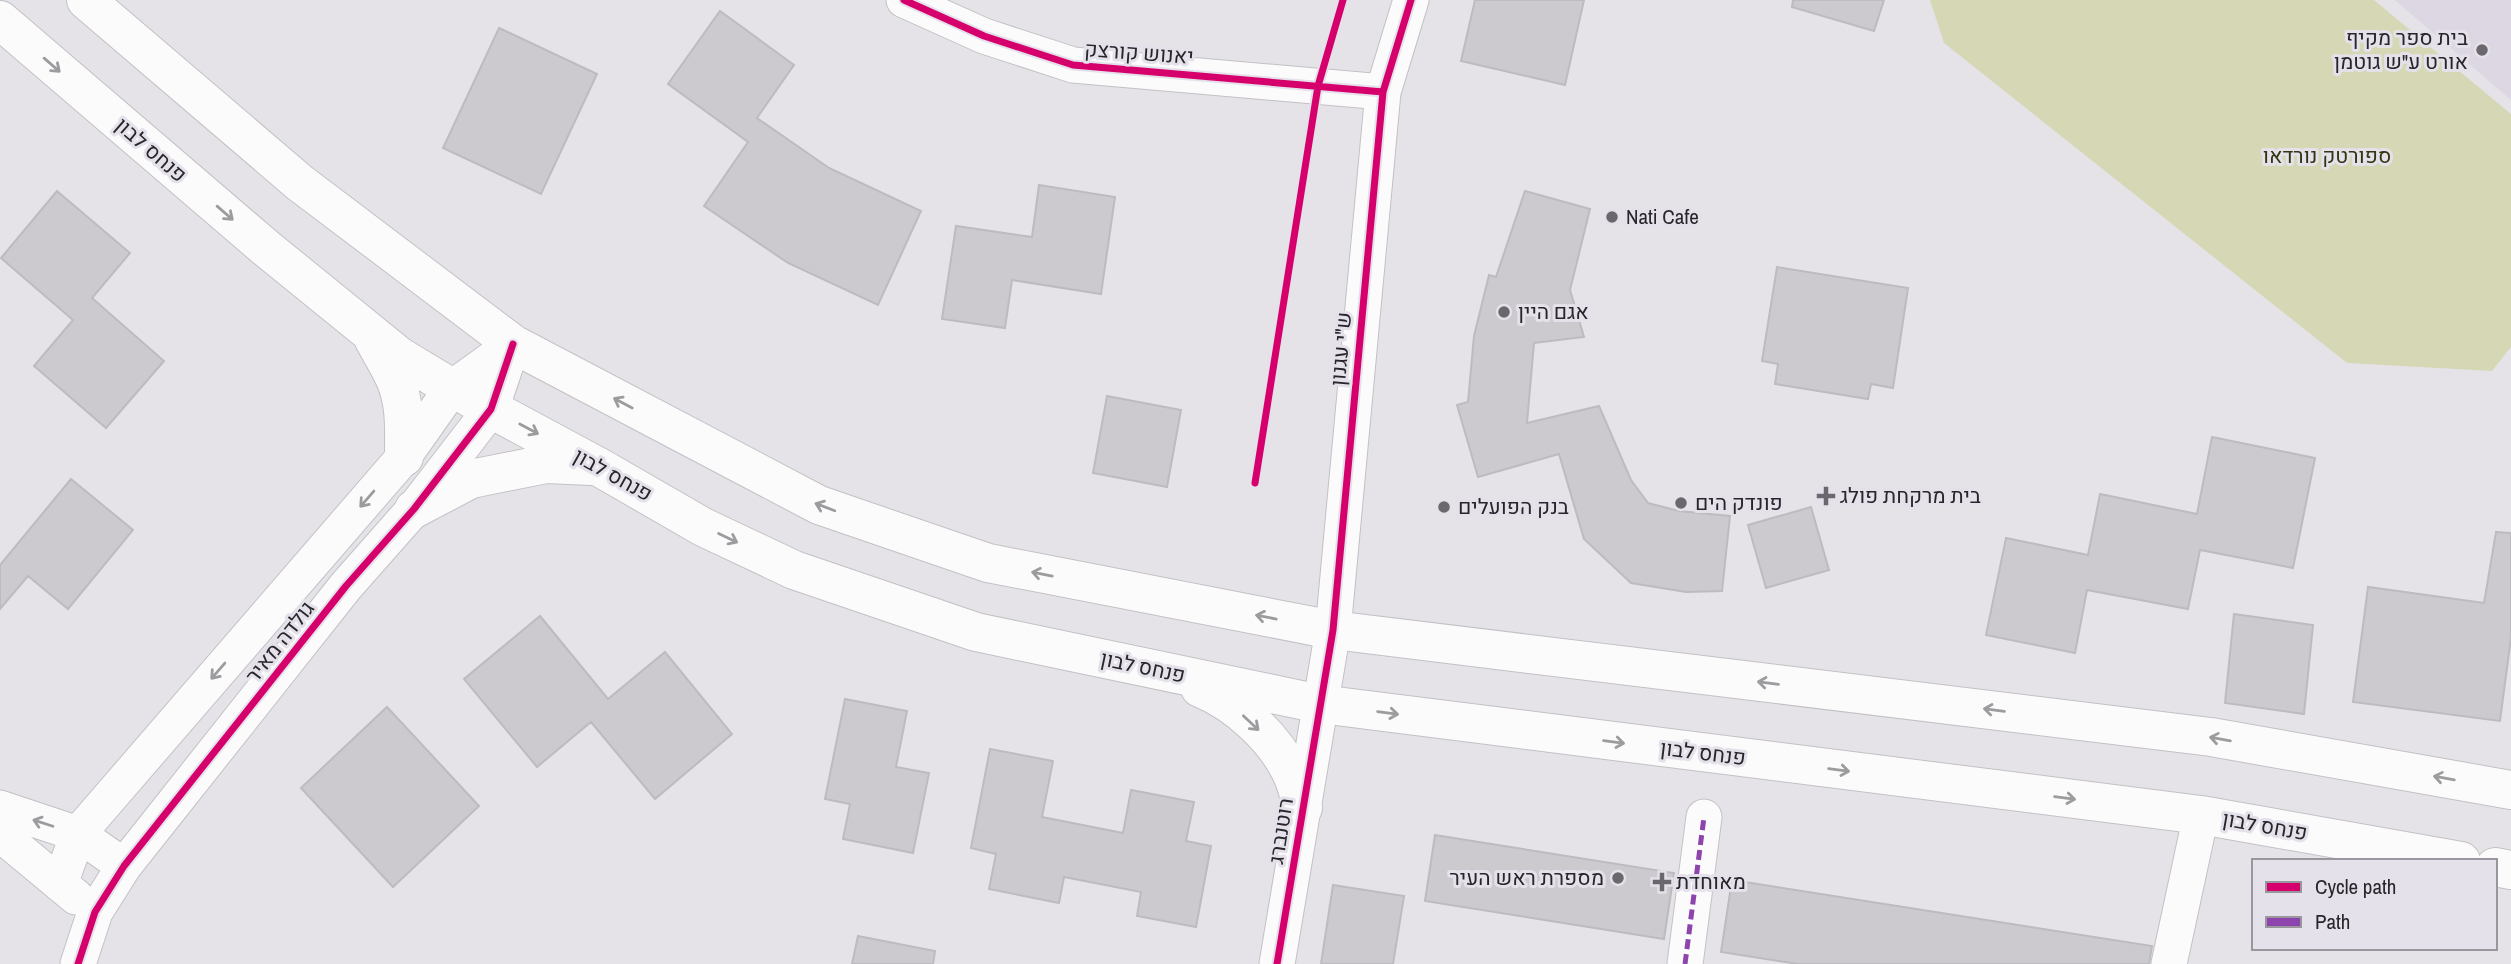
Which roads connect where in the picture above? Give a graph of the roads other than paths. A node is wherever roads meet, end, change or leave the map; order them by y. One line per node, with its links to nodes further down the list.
1 (86, 0): 7 (main road)
2 (904, 0): 5 (street, יאנוש קורצק)
3 (1411, 0): 5 (street, ש"י עגנון)
4 (0, 20): 6 (main road, פנחס לבון, one-way to 6)
5 (1383, 92): 15 (street, ש"י עגנון)
6 (369, 332): 8 (main road, פנחס לבון); 10 (main road)
7 (513, 344): 8 (street, גולדה מאיר); 9 (street, גולדה מאיר); 15 (main road, one-way to 7)
8 (452, 388): 9 (main road, פנחס לבון); 10 (street, גולדה מאיר)
9 (491, 409): 11 (main road, פנחס לבון, one-way to 11); 12 (street, גולדה מאיר)
10 (404, 457): 13 (street, גולדה מאיר, one-way to 13)
11 (599, 467): 12 (main road); 16 (main road, פנחס לבון, one-way to 16)
12 (414, 509): 14 (street, גולדה מאיר)
13 (312, 561): 14 (street); 24 (street, גולדה מאיר, one-way to 24)
14 (346, 586): 26 (street, גולדה מאיר)
15 (1333, 630): 17 (street, ש"י עגנון); 18 (main road, one-way to 15)
16 (1149, 668): 17 (main road, פנחס לבון); 20 (main road, one-way to 20)
17 (1320, 704): 20 (street, רוטנברג); 21 (main road, פנחס לבון, one-way to 21)
18 (2511, 790)
19 (0, 808): 24 (street, one-way to 19)
20 (1303, 808): 30 (street, רוטנברג)
21 (2201, 815): 25 (main road, פנחס לבון); 32 (street)
22 (1704, 817): 31 (street)
23 (0, 834): 27 (street)
24 (78, 834): 26 (street); 27 (street, גולדה מאיר)
25 (2450, 859)
26 (124, 866): 28 (street, גולדה מאיר)
27 (60, 884): 28 (street)
28 (95, 912): 29 (street, גולדה מאיר)
29 (78, 964)
30 (1277, 964)
31 (1685, 964)
32 (2169, 964)

